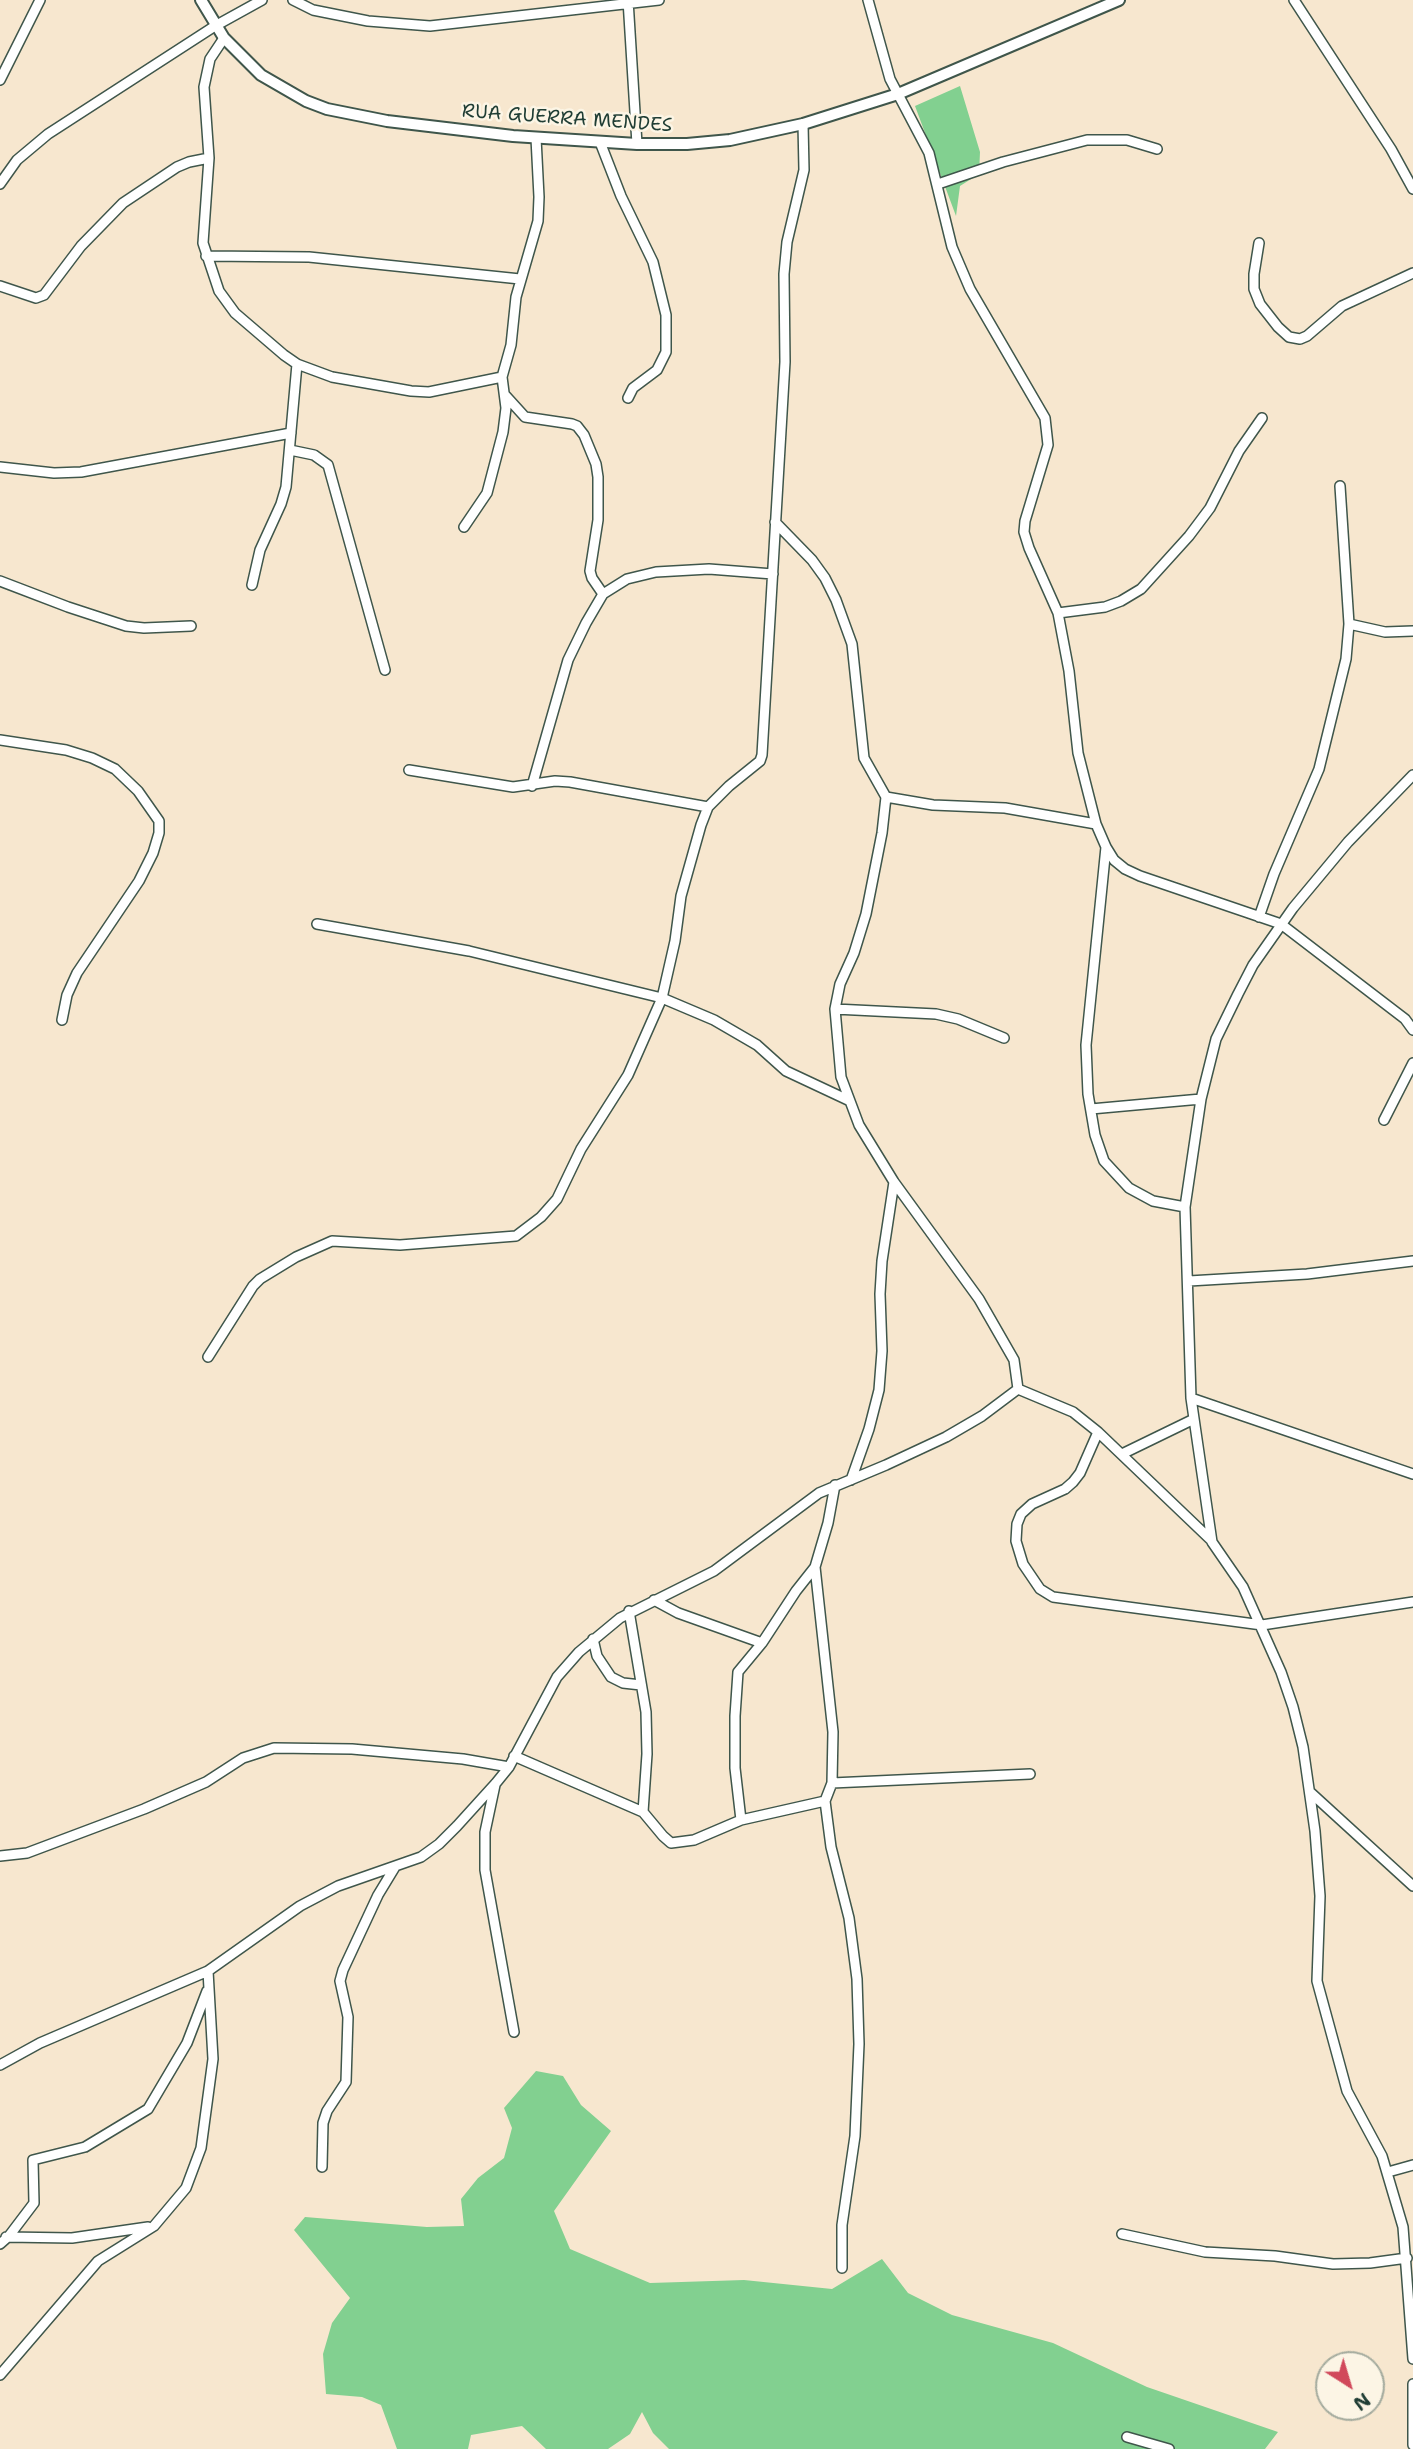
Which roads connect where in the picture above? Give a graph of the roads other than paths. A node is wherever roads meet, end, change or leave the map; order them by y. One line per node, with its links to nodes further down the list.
1 (40, 0): 12 (street)
2 (201, 0): 10 (street, RUA GUERRA MENDES)
3 (262, 0): 10 (street)
4 (293, 0): 9 (street)
5 (659, 0): 9 (street)
6 (868, 0): 13 (street)
7 (1119, 0): 13 (street, RUA GUERRA MENDES)
8 (1294, 0): 22 (street)
9 (628, 2): 17 (street)
10 (215, 26): 11 (street, RUA GUERRA MENDES); 20 (street)
11 (224, 38): 15 (street, RUA GUERRA MENDES); 19 (street)
12 (0, 80)
13 (898, 94): 14 (street, RUA GUERRA MENDES); 21 (street)
14 (803, 124): 17 (street, RUA GUERRA MENDES); 37 (street)
15 (536, 138): 16 (street, RUA GUERRA MENDES); 26 (street)
16 (600, 142): 17 (street, RUA GUERRA MENDES); 31 (street)
17 (637, 144)
18 (1157, 149): 21 (street)
19 (209, 158): 24 (street); 27 (street)
20 (0, 184)
21 (938, 184): 43 (street)
22 (1413, 189)
23 (1259, 243): 25 (street)
24 (206, 256): 26 (street); 28 (street)
25 (1413, 273)
26 (520, 279): 29 (street)
27 (0, 286)
28 (297, 364): 29 (street); 33 (street)
29 (502, 377): 30 (street)
30 (504, 394): 38 (street); 42 (street)
31 (628, 398)
32 (1262, 418): 43 (street)
33 (291, 433): 34 (street); 35 (street)
34 (290, 450): 41 (street); 47 (street)
35 (0, 467)
36 (1340, 486): 44 (street)
37 (775, 522): 39 (street); 52 (street)
38 (464, 527)
39 (773, 574): 42 (street); 53 (street)
40 (0, 581): 45 (street)
41 (252, 585)
42 (603, 594): 51 (street)
43 (1058, 613): 54 (street)
44 (1349, 624): 46 (street); 56 (street)
45 (191, 626)
46 (1413, 631)
47 (385, 670)
48 (0, 740): 61 (street)
49 (409, 770): 51 (street)
50 (1413, 775): 58 (street)
51 (533, 786): 53 (street)
52 (886, 797): 54 (street); 60 (street)
53 (708, 807): 59 (street)
54 (1096, 824): 55 (street)
55 (1106, 847): 56 (street); 67 (street)
56 (1259, 917): 58 (street)
57 (317, 924): 59 (street)
58 (1281, 924): 62 (street); 65 (street)
59 (662, 998): 66 (street); 73 (street)
60 (835, 1009): 63 (street); 66 (street)
61 (62, 1020)
62 (1413, 1030)
63 (1004, 1038)
64 (1413, 1063): 68 (street)
65 (1201, 1099): 67 (street); 70 (street)
66 (850, 1101): 69 (street)
67 (1091, 1109): 70 (street)
68 (1384, 1120)
69 (894, 1182): 74 (street); 80 (street)
70 (1185, 1207): 72 (street)
71 (1413, 1261): 72 (street)
72 (1189, 1281): 75 (street)
73 (208, 1357)
74 (1018, 1389): 77 (street); 80 (street)
75 (1191, 1398): 76 (street); 79 (street)
76 (1194, 1419): 78 (street); 82 (street)
77 (1098, 1432): 78 (street); 87 (street)
78 (1122, 1454): 82 (street)
79 (1413, 1474)
80 (851, 1480): 81 (street)
81 (835, 1485): 83 (street); 84 (street)
82 (1212, 1542): 87 (street)
83 (815, 1567): 89 (street); 95 (street)
84 (654, 1601): 86 (street); 89 (street)
85 (1413, 1602): 87 (street)
86 (629, 1611): 88 (street); 90 (street)
87 (1262, 1625): 96 (street)
88 (593, 1639): 90 (street); 91 (street)
89 (762, 1643): 99 (street)
90 (641, 1685): 98 (street)
91 (514, 1756): 92 (street); 98 (street)
92 (509, 1767): 94 (street); 100 (street)
93 (1030, 1774): 95 (street)
94 (496, 1783): 101 (street); 105 (street)
95 (832, 1783): 97 (street)
96 (1310, 1791): 102 (street); 109 (street)
97 (825, 1801): 99 (street); 114 (street)
98 (643, 1812): 99 (street)
99 (741, 1821)
100 (0, 1856)
101 (395, 1867): 103 (street); 108 (street)
102 (1411, 1881)
103 (208, 1971): 104 (street); 106 (street)
104 (209, 1986): 110 (street); 112 (street)
105 (514, 2032)
106 (0, 2064)
107 (1413, 2165): 109 (street)
108 (322, 2167)
109 (1388, 2172): 113 (street)
110 (154, 2226): 112 (street); 116 (street)
111 (1122, 2234): 113 (street)
112 (3, 2240)
113 (1407, 2258): 115 (street)
114 (842, 2268)
115 (1413, 2359)
116 (0, 2375)
117 (1413, 2384): 118 (street)
118 (1412, 2426): 120 (street); 122 (street)
119 (1127, 2437): 121 (street)
120 (1413, 2445)
121 (1169, 2449)
122 (1408, 2449)

